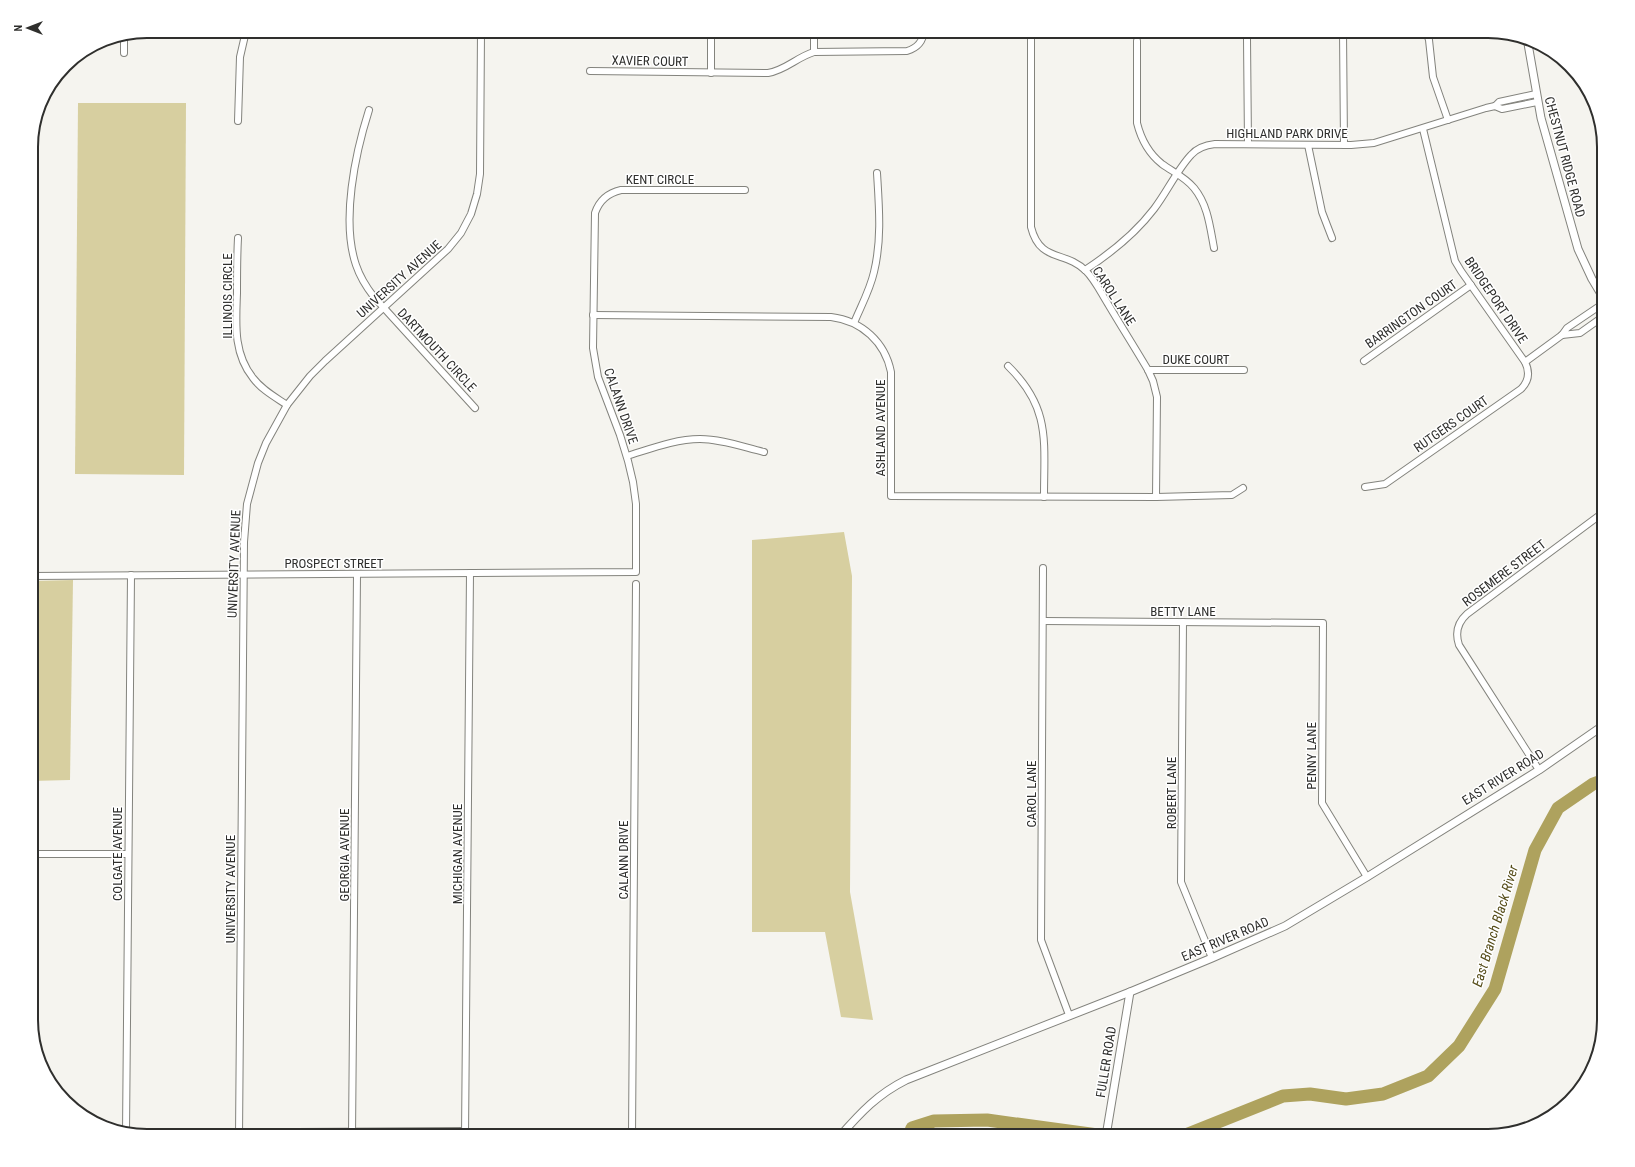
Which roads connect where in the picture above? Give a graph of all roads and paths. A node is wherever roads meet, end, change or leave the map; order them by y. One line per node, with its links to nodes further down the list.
1 (244, 38): 20 (street)
2 (481, 38): 35 (street, UNIVERSITY AVENUE)
3 (711, 38): 16 (street)
4 (814, 38): 13 (street)
5 (922, 38): 13 (street)
6 (1031, 38): 32 (street, CAROL LANE)
7 (1343, 38): 24 (street)
8 (1428, 38): 19 (street)
9 (1247, 39): 22 (street)
10 (124, 41): 14 (street)
11 (1137, 41): 26 (street)
12 (1528, 46): 17 (street, CHESTNUT RIDGE ROAD)
13 (814, 52): 16 (street, XAVIER COURT)
14 (124, 53)
15 (590, 72): 16 (street, XAVIER COURT)
16 (711, 73)
17 (1537, 98): 19 (street, HIGHLAND PARK DRIVE); 34 (street, CHESTNUT RIDGE ROAD)
18 (369, 110): 35 (street, DARTMOUTH CIRCLE)
19 (1448, 120): 21 (street, HIGHLAND PARK DRIVE)
20 (238, 121)
21 (1422, 128): 24 (street, HIGHLAND PARK DRIVE); 33 (street, BRIDGEPORT DRIVE)
22 (1248, 144): 23 (street, HIGHLAND PARK DRIVE); 26 (street, HIGHLAND PARK DRIVE)
23 (1308, 145): 24 (street, HIGHLAND PARK DRIVE); 30 (street)
24 (1344, 145)
25 (877, 173): 39 (street)
26 (1178, 174): 31 (street); 32 (street, HIGHLAND PARK DRIVE)
27 (745, 190): 28 (street, KENT CIRCLE)
28 (593, 222): 37 (street, CALANN DRIVE)
29 (238, 238): 46 (street, ILLINOIS CIRCLE)
30 (1332, 238)
31 (1214, 248)
32 (1085, 270): 44 (street, CAROL LANE)
33 (1471, 286): 41 (street, BARRINGTON COURT); 42 (street, BRIDGEPORT DRIVE)
34 (1597, 287)
35 (384, 308): 46 (street, UNIVERSITY AVENUE); 47 (street, DARTMOUTH CIRCLE)
36 (1597, 308): 40 (street, BRIDGEPORT DRIVE)
37 (593, 315): 39 (street, ASHLAND AVENUE); 49 (street, CALANN DRIVE)
38 (1597, 321): 40 (street)
39 (854, 323): 52 (street, ASHLAND AVENUE)
40 (1562, 335): 42 (street, BRIDGEPORT DRIVE)
41 (1364, 360)
42 (1525, 362): 50 (street, RUTGERS COURT)
43 (1008, 366): 52 (street)
44 (1148, 370): 45 (street, DUKE COURT); 53 (street, CAROL LANE)
45 (1244, 370)
46 (287, 405): 58 (street, UNIVERSITY AVENUE)
47 (475, 408)
48 (764, 452): 49 (street)
49 (627, 456): 56 (street, CALANN DRIVE)
50 (1365, 487)
51 (1242, 488): 53 (street, ASHLAND AVENUE)
52 (1044, 497): 53 (street, ASHLAND AVENUE)
53 (1156, 497)
54 (1597, 517): 67 (street, ROSEMERE STREET)
55 (1043, 568): 63 (street, CAROL LANE)
56 (636, 572): 57 (street, PROSPECT STREET)
57 (470, 573): 59 (street, PROSPECT STREET); 77 (street, MICHIGAN AVENUE)
58 (244, 574): 59 (street, PROSPECT STREET); 60 (street, PROSPECT STREET); 75 (street, UNIVERSITY AVENUE)
59 (357, 574): 76 (street, GEORGIA AVENUE)
60 (131, 575): 61 (street, PROSPECT STREET); 69 (street, COLGATE AVENUE)
61 (38, 576)
62 (636, 584): 78 (street, CALANN DRIVE)
63 (1043, 621): 64 (street, BETTY LANE); 73 (street, CAROL LANE)
64 (1183, 622): 65 (street, BETTY LANE); 71 (street, ROBERT LANE)
65 (1323, 622): 70 (street, PENNY LANE)
66 (1597, 730): 67 (street, EAST RIVER ROAD)
67 (1539, 770): 70 (street, EAST RIVER ROAD)
68 (38, 854): 69 (street)
69 (128, 854): 74 (street, COLGATE AVENUE)
70 (1367, 877): 71 (street, EAST RIVER ROAD)
71 (1212, 958): 72 (street, EAST RIVER ROAD)
72 (1130, 992): 73 (street, EAST RIVER ROAD); 80 (street, FULLER ROAD)
73 (1069, 1015): 79 (street, EAST RIVER ROAD)
74 (126, 1127)
75 (239, 1129)
76 (352, 1129)
77 (465, 1129)
78 (632, 1129)
79 (846, 1129)
80 (1107, 1129)

